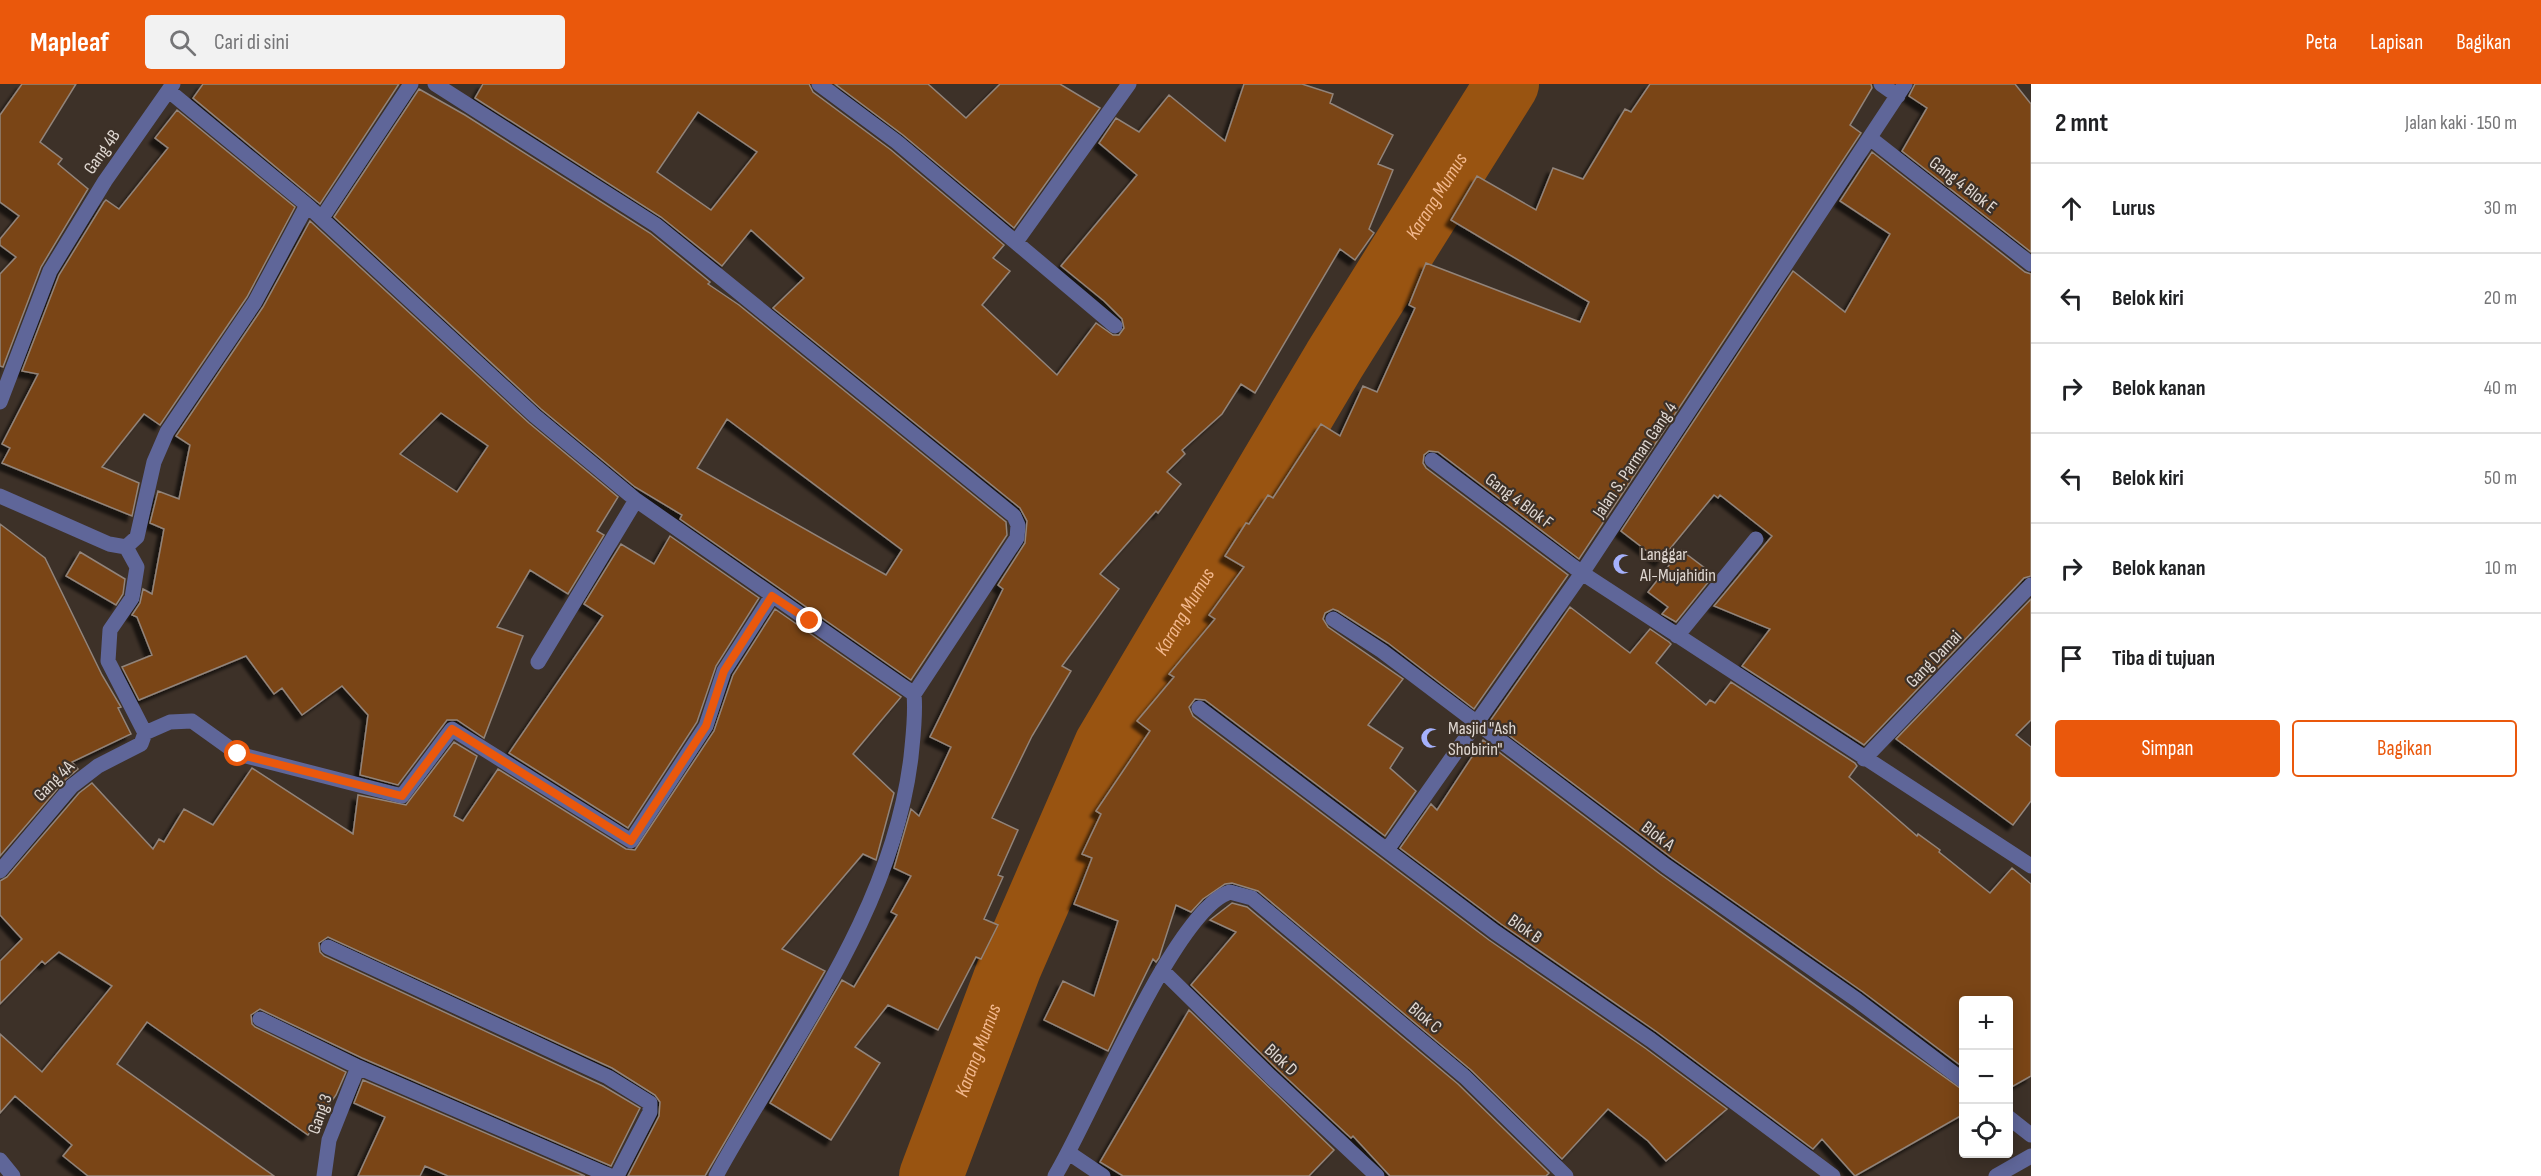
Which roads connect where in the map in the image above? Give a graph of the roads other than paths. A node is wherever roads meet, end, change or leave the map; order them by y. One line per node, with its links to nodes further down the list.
1 (411, 84): 10 (street)
2 (435, 84): 26 (street)
3 (819, 84): 11 (street)
4 (1129, 84): 11 (street)
5 (1881, 84): 7 (street)
6 (171, 88): 9 (street, Gang 4B); 14 (street, Gang 4B)
7 (1902, 90): 8 (street, Jalan S. Parman Gang 4)
8 (1870, 138): 12 (street, Gang 4 Blok E); 20 (street, Jalan S. Parman Gang 4)
9 (307, 205): 10 (street, Gang 4B); 19 (street)
10 (322, 218): 17 (street, Gang 4B)
11 (1016, 242): 13 (street)
12 (2031, 264)
13 (1115, 326)
14 (0, 402)
15 (1432, 460): 20 (street, Gang 4 Blok F)
16 (0, 496): 19 (street)
17 (636, 500): 22 (street, Gang 4B); 25 (street)
18 (1756, 538): 24 (street)
19 (126, 547): 29 (street)
20 (1582, 573): 24 (street, Gang 4 Blok F); 28 (street, Jalan S. Parman Gang 4)
21 (2031, 585): 30 (street, Gang Damai)
22 (772, 596): 26 (street, Gang 4B); 29 (street)
23 (1333, 619): 28 (street, Blok A)
24 (1677, 636): 30 (street, Gang 4 Blok F)
25 (538, 662)
26 (914, 694): 48 (street)
27 (1199, 708): 31 (street, Blok B)
28 (1477, 725): 31 (street, Jalan S. Parman Gang 4); 38 (street, Blok A)
29 (145, 732): 33 (street, Gang 4A)
30 (1864, 759): 32 (street, Gang 4 Blok F)
31 (1387, 850): 53 (street, Blok B)
32 (2031, 866)
33 (0, 872)
34 (328, 946): 47 (street)
35 (1162, 970): 41 (street); 51 (street, Blok D); 52 (street, Blok C)
36 (260, 1019): 37 (street)
37 (358, 1067): 45 (street, Gang 3); 46 (street)
38 (1959, 1077)
39 (2013, 1121): 40 (street)
40 (2031, 1135)
41 (1069, 1153): 49 (street); 50 (street)
42 (2031, 1156): 54 (street)
43 (0, 1160): 44 (street)
44 (13, 1176)
45 (324, 1176)
46 (610, 1176)
47 (617, 1176)
48 (716, 1176)
49 (1055, 1176)
50 (1103, 1176)
51 (1377, 1176)
52 (1566, 1176)
53 (1833, 1176)
54 (1996, 1176)

